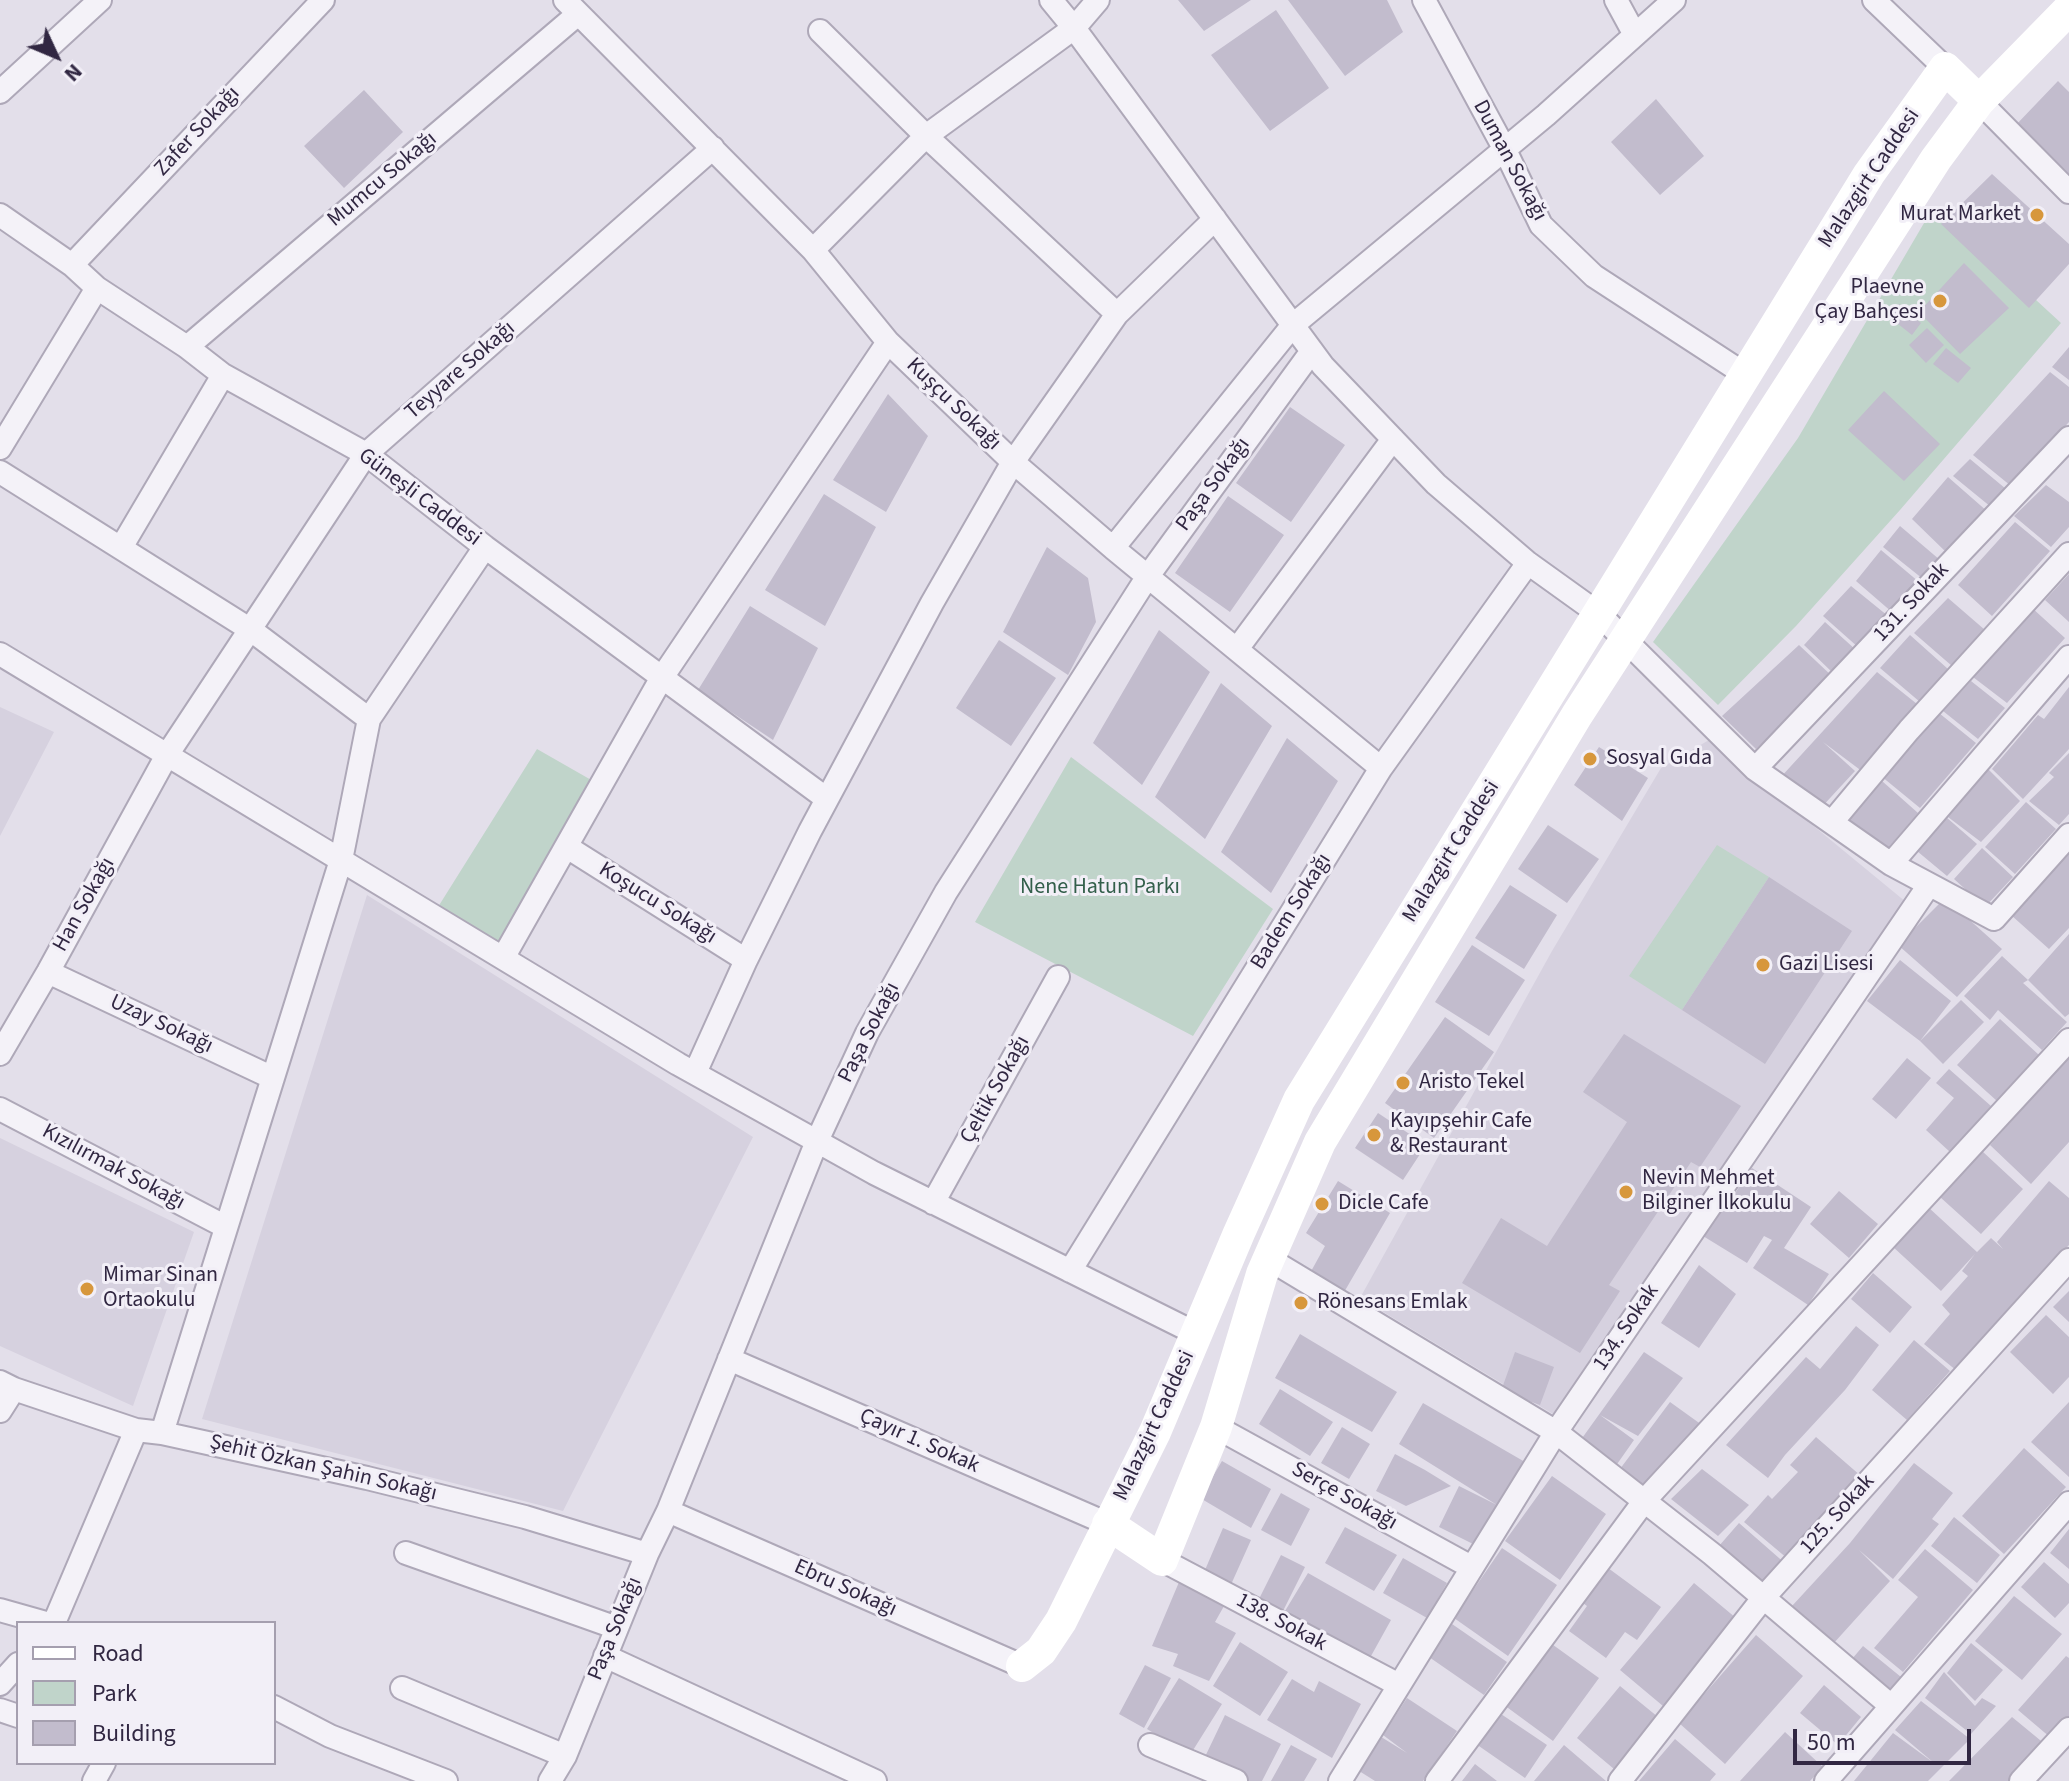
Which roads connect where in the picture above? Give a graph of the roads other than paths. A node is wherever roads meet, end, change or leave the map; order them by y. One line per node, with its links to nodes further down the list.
1 (100, 0): 15 (street)
2 (323, 0): 24 (street, Zafer Sokağı)
3 (1051, 0): 11 (street)
4 (1098, 0): 11 (street)
5 (1424, 0): 19 (street, Duman Sokağı)
6 (1616, 0): 13 (street)
7 (1674, 0): 13 (street, Paşa Sokağı)
8 (1874, 0): 14 (street)
9 (572, 7): 18 (street, Kuşçu Sokağı); 29 (street, Mumcu Sokağı)
10 (2069, 9): 16 (main road, Malazgirt Caddesi)
11 (1074, 28): 17 (street); 22 (street)
12 (820, 31): 17 (street)
13 (1635, 35): 19 (street, Paşa Sokağı)
14 (1945, 68): 16 (main road); 32 (main road, Malazgirt Caddesi)
15 (0, 92)
16 (1979, 101): 20 (street); 47 (main road, Malazgirt Caddesi)
17 (926, 136): 23 (street); 26 (street)
18 (713, 148): 23 (street, Kuşçu Sokağı); 36 (street, Teyyare Sokağı)
19 (1504, 148): 27 (street, Paşa Sokağı); 32 (street, Duman Sokağı)
20 (2069, 192)
21 (0, 215): 24 (street, Güneşli Caddesi)
22 (1215, 219): 26 (street); 27 (street)
23 (813, 250): 28 (street, Kuşçu Sokağı)
24 (72, 265): 25 (street, Güneşli Caddesi)
25 (97, 288): 29 (street, Güneşli Caddesi); 35 (street)
26 (1117, 314): 37 (street)
27 (1293, 325): 30 (street); 41 (street, Paşa Sokağı)
28 (888, 342): 37 (street, Kuşçu Sokağı); 51 (street)
29 (187, 347): 31 (street, Güneşli Caddesi)
30 (1312, 351): 34 (street); 44 (street, Paşa Sokağı)
31 (223, 375): 36 (street, Güneşli Caddesi); 39 (street)
32 (1746, 375): 45 (main road, Malazgirt Caddesi)
33 (2069, 438): 55 (street, 131. Sokak)
34 (1393, 439): 43 (street); 48 (street)
35 (0, 448)
36 (366, 454): 40 (street, Güneşli Caddesi); 46 (street, Teyyare Sokağı)
37 (1013, 462): 41 (street, Kuşçu Sokağı); 56 (street)
38 (0, 472): 39 (street)
39 (122, 546): 46 (street)
40 (485, 547): 51 (street, Güneşli Caddesi); 52 (street)
41 (1113, 548): 44 (street, Kuşçu Sokağı)
42 (2069, 554): 57 (street)
43 (1528, 563): 45 (street); 54 (street, Badem Sokağı)
44 (1148, 576): 48 (street, Kuşçu Sokağı); 72 (street, Paşa Sokağı)
45 (1599, 614): 47 (street); 78 (main road, Malazgirt Caddesi)
46 (251, 630): 52 (street); 53 (street, Han Sokağı)
47 (1626, 639): 55 (street); 75 (main road, Malazgirt Caddesi)
48 (1237, 649): 54 (street, Kuşçu Sokağı)
49 (0, 654): 53 (street)
50 (2069, 657): 61 (street)
51 (661, 679): 56 (street, Güneşli Caddesi); 59 (street)
52 (369, 719): 60 (street)
53 (167, 755): 60 (street); 65 (street, Han Sokağı)
54 (1381, 768): 77 (street, Badem Sokağı)
55 (1755, 769): 57 (street)
56 (827, 799): 64 (street)
57 (1832, 822): 61 (street)
58 (2069, 835): 62 (street)
59 (567, 847): 63 (street); 64 (street, Koşucu Sokağı)
60 (341, 860): 63 (street); 70 (street)
61 (1891, 864): 62 (street)
62 (1929, 885): 84 (street, 134. Sokak)
63 (503, 958): 69 (street)
64 (746, 960): 69 (street)
65 (48, 972): 68 (street, Han Sokağı); 70 (street, Uzay Sokağı)
66 (1058, 977): 73 (street, Çeltik Sokağı)
67 (2069, 1040): 86 (street)
68 (0, 1054)
69 (695, 1073): 72 (street)
70 (273, 1078): 74 (street)
71 (0, 1109): 74 (street, Kızılırmak Sokağı)
72 (817, 1141): 73 (street); 79 (street, Paşa Sokağı)
73 (933, 1203): 77 (street)
74 (226, 1227): 85 (street)
75 (1269, 1259): 82 (main road, Malazgirt Caddesi); 84 (street)
76 (2069, 1260): 94 (street, 125. Sokak)
77 (1070, 1271): 78 (street)
78 (1197, 1334): 89 (main road, Malazgirt Caddesi)
79 (729, 1359): 88 (street, Paşa Sokağı); 89 (street, Çayır 1. Sokak)
80 (7, 1386): 81 (street); 83 (street, Şehit Özkan Şahin Sokağı)
81 (0, 1411)
82 (1216, 1427): 92 (main road, Malazgirt Caddesi); 93 (street, Serçe Sokağı)
83 (136, 1430): 85 (street, Şehit Özkan Şahin Sokağı); 97 (street)
84 (1556, 1432): 86 (street); 93 (street, 134. Sokak)
85 (162, 1433): 91 (street, Şehit Özkan Şahin Sokağı)
86 (1645, 1500): 94 (street); 115 (street)
87 (2069, 1503): 105 (street)
88 (668, 1511): 91 (street, Paşa Sokağı); 101 (street, Ebru Sokağı)
89 (1108, 1524): 92 (main road); 101 (main road, Malazgirt Caddesi)
90 (406, 1553): 98 (street)
91 (647, 1554): 98 (street, Paşa Sokağı)
92 (1162, 1560): 103 (street, 138. Sokak)
93 (1471, 1567): 103 (street, 134. Sokak)
94 (1764, 1597): 105 (street); 116 (street, 125. Sokak)
95 (0, 1610): 96 (street)
96 (39, 1621)
97 (55, 1621)
98 (617, 1628): 99 (street, Paşa Sokağı)
99 (605, 1656): 109 (street, Paşa Sokağı); 112 (street)
100 (16, 1666): 102 (street)
101 (1022, 1666)
102 (0, 1684)
103 (1399, 1685): 114 (street, 134. Sokak)
104 (402, 1688): 109 (street)
105 (1890, 1705): 117 (street)
106 (276, 1708): 110 (street)
107 (2069, 1729): 118 (street)
108 (1150, 1745): 113 (street)
109 (565, 1756): 111 (street, Paşa Sokağı)
110 (446, 1781)
111 (550, 1781)
112 (875, 1781)
113 (1236, 1781)
114 (1340, 1781)
115 (1437, 1781)
116 (1620, 1781)
117 (1826, 1781)
118 (2021, 1781)

